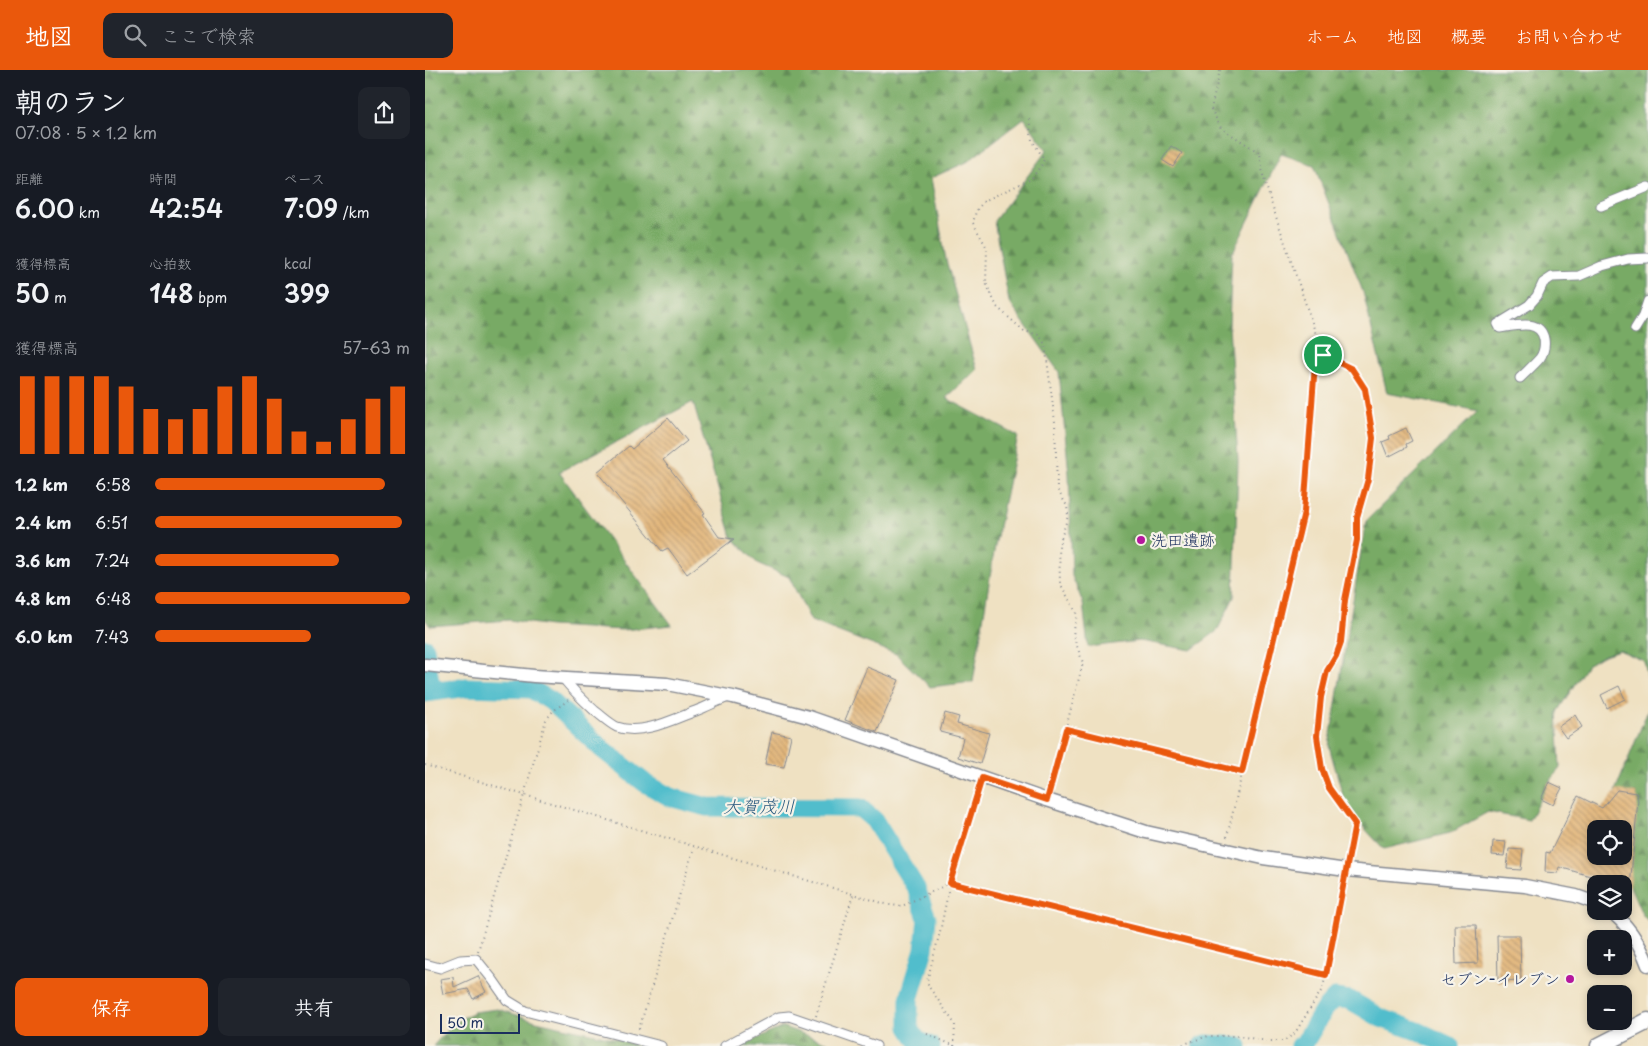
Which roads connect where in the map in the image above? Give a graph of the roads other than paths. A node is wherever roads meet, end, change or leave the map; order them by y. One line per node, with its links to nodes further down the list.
1 (1648, 188): 2 (street)
2 (1601, 206)
3 (1648, 258): 6 (street)
4 (1648, 301): 5 (street)
5 (1635, 329)
6 (1520, 378)
7 (425, 665): 8 (street)
8 (563, 678): 9 (street); 9 (street)
9 (733, 697): 10 (street)
10 (1587, 900)
11 (1622, 920): 13 (street)
12 (425, 964): 15 (street)
13 (1648, 965)
14 (1648, 1021): 18 (highway)
15 (661, 1046)
16 (725, 1046): 17 (street)
17 (876, 1046)
18 (1599, 1046)

